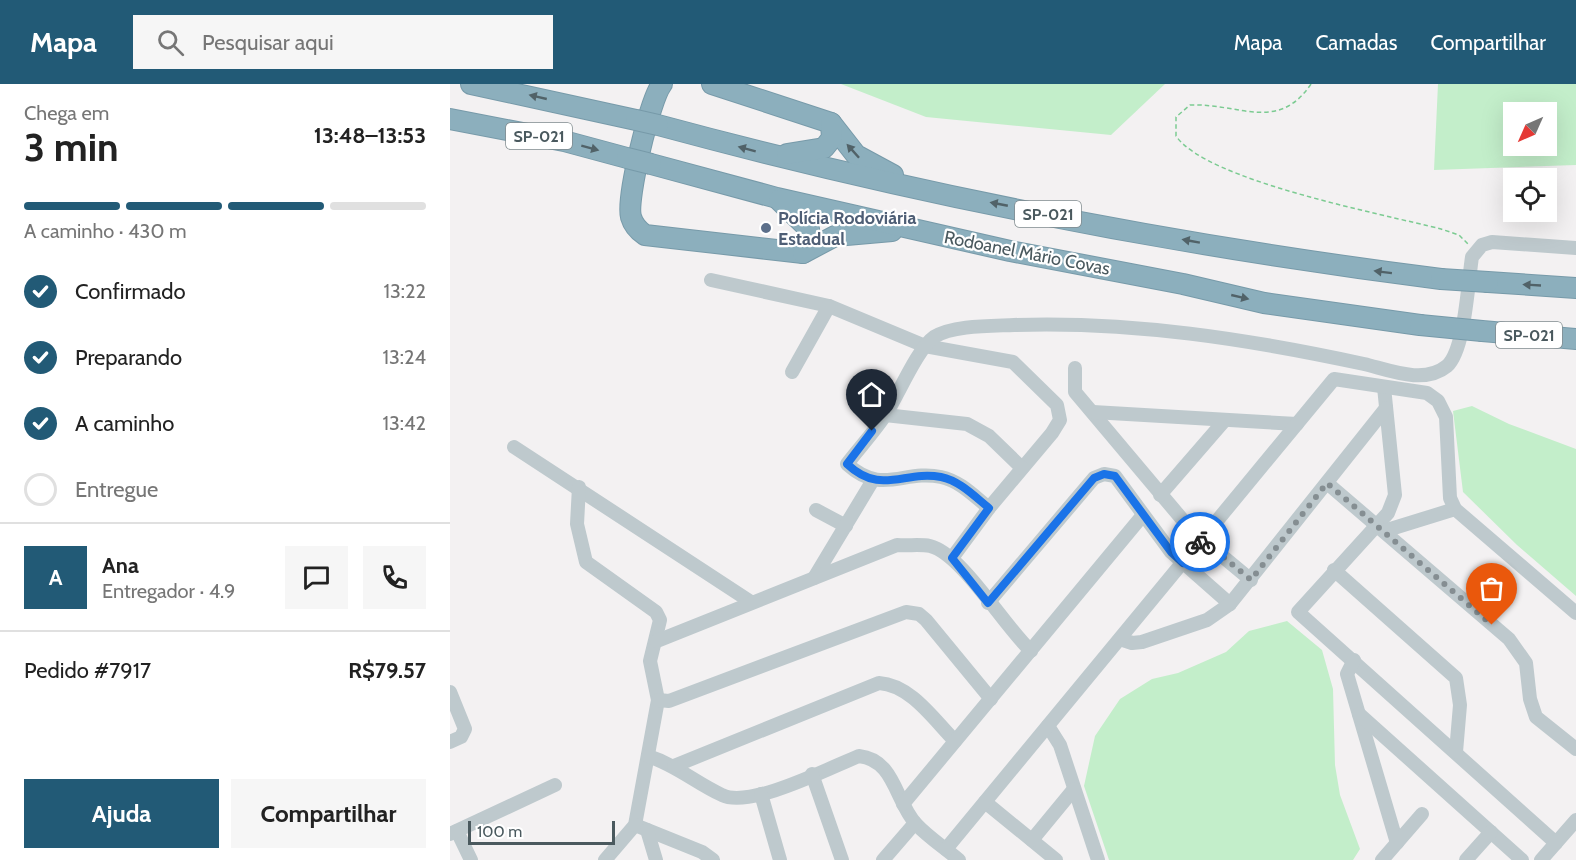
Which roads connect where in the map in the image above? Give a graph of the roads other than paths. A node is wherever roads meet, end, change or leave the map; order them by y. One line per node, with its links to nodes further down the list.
1 (471, 84): 6 (highway, SP-021, one-way to 1, bridge)
2 (662, 84): 11 (highway)
3 (712, 84): 5 (highway)
4 (450, 119): 8 (highway, Rodoanel Mário Covas / SP-021, one-way to 8, bridge)
5 (831, 123): 6 (highway); 7 (highway, one-way to 5)
6 (773, 156): 7 (highway, SP-021)
7 (920, 189): 13 (highway, SP-021, one-way to 7, bridge)
8 (777, 198): 9 (highway, Rodoanel Mário Covas / SP-021); 11 (highway)
9 (908, 229): 11 (highway); 15 (highway, Rodoanel Mário Covas / SP-021, one-way to 15, bridge)
10 (1576, 248): 16 (street)
11 (803, 253)
12 (711, 280): 14 (street)
13 (1576, 288)
14 (829, 306): 16 (street); 18 (street)
15 (1576, 339)
16 (925, 345): 22 (street); 26 (street)
17 (1075, 368): 21 (street)
18 (792, 372)
19 (1384, 387): 20 (street); 24 (street); 32 (street)
20 (1386, 408): 28 (street); 36 (street)
21 (1093, 412): 23 (street); 30 (street)
22 (885, 415): 26 (street); 27 (street)
23 (1225, 420): 24 (street); 30 (street)
24 (1297, 424): 37 (street)
25 (514, 447): 29 (street)
26 (1022, 468): 31 (street)
27 (873, 480): 31 (street); 35 (street)
28 (1327, 483): 36 (street); 42 (street)
29 (579, 487): 43 (street); 48 (street)
30 (1160, 495): 37 (street)
31 (989, 508): 38 (street)
32 (1455, 509): 36 (street); 46 (street)
33 (816, 510): 35 (street)
34 (1143, 515): 39 (street); 44 (street); 49 (street)
35 (846, 526): 41 (street)
36 (1381, 528): 40 (street); 58 (street)
37 (1202, 539): 39 (street); 42 (street)
38 (952, 558): 41 (street); 44 (street)
39 (1183, 563): 45 (street); 47 (street)
40 (1335, 570): 50 (street); 59 (street)
41 (814, 578): 43 (street)
42 (1251, 580): 45 (street)
43 (751, 602): 48 (street)
44 (988, 603): 49 (street)
45 (1230, 604): 47 (street)
46 (1576, 613)
47 (1120, 639): 55 (street)
48 (657, 641): 53 (street)
49 (1031, 651): 52 (street)
50 (1354, 660): 54 (street); 59 (street)
51 (450, 692): 57 (street)
52 (991, 699): 53 (street); 56 (street)
53 (658, 700): 60 (street)
54 (1359, 714): 72 (street); 75 (street)
55 (1048, 726): 64 (street); 66 (street)
56 (955, 741): 61 (street); 67 (street)
57 (450, 742)
58 (1576, 749)
59 (1456, 752): 76 (street)
60 (648, 756): 61 (street); 71 (street)
61 (674, 766): 65 (street)
62 (812, 774): 65 (street); 67 (street); 83 (street)
63 (555, 785): 73 (street)
64 (1074, 789): 74 (street); 87 (street)
65 (761, 794): 82 (street)
66 (985, 802): 74 (street); 77 (street)
67 (903, 804): 70 (street)
68 (1422, 814): 75 (street)
69 (1576, 820): 76 (street)
70 (915, 823): 77 (street); 84 (street)
71 (641, 828): 79 (street); 80 (street); 81 (street)
72 (1491, 832): 89 (street); 90 (street)
73 (454, 833): 78 (street)
74 (1032, 840): 86 (street)
75 (1397, 843): 88 (street)
76 (1556, 843): 91 (street)
77 (946, 849): 85 (street)
78 (471, 860)
79 (605, 860)
80 (656, 860)
81 (713, 860)
82 (780, 860)
83 (842, 860)
84 (883, 860)
85 (958, 860)
86 (1056, 860)
87 (1098, 860)
88 (1382, 860)
89 (1466, 860)
90 (1522, 860)
91 (1541, 860)

